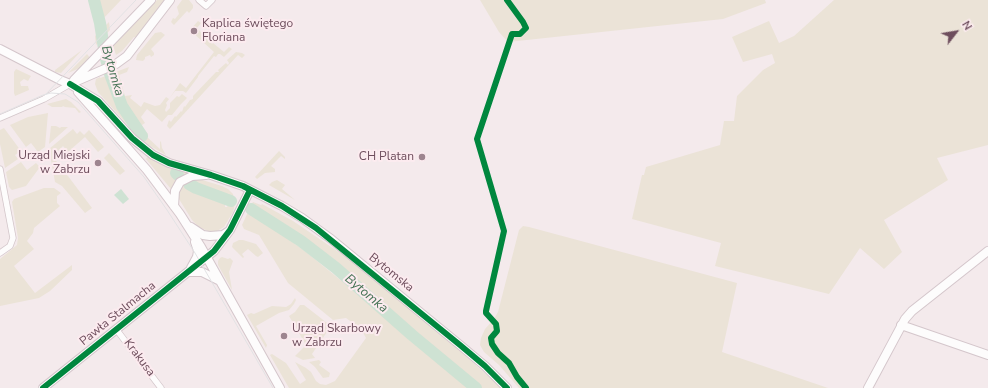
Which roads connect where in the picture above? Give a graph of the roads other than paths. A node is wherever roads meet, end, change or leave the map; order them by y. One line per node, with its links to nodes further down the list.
1 (151, 0): 6 (street)
2 (170, 0): 6 (street)
3 (200, 0): 4 (street)
4 (212, 0)
5 (0, 49): 6 (street)
6 (70, 84): 7 (street); 9 (street); 11 (street)
7 (0, 118)
8 (0, 169): 15 (street)
9 (211, 175): 10 (street, Bytomska); 11 (street, Bytomska)
10 (250, 190): 13 (street); 25 (street, Bytomska)
11 (174, 206): 12 (street)
12 (186, 223): 13 (street); 16 (street); 17 (street, Pawła Stalmacha)
13 (230, 230): 16 (street)
14 (988, 251): 19 (street)
15 (0, 253)
16 (207, 258): 17 (street, Pawła Stalmacha); 18 (street)
17 (188, 272): 18 (street); 20 (street, Pawła Stalmacha)
18 (220, 282): 24 (street)
19 (901, 325): 21 (street); 26 (street)
20 (116, 329): 22 (street, Pawła Stalmacha); 23 (street, Krakusa)
21 (988, 355)
22 (43, 388)
23 (161, 388)
24 (280, 388)
25 (507, 388)
26 (868, 388)

